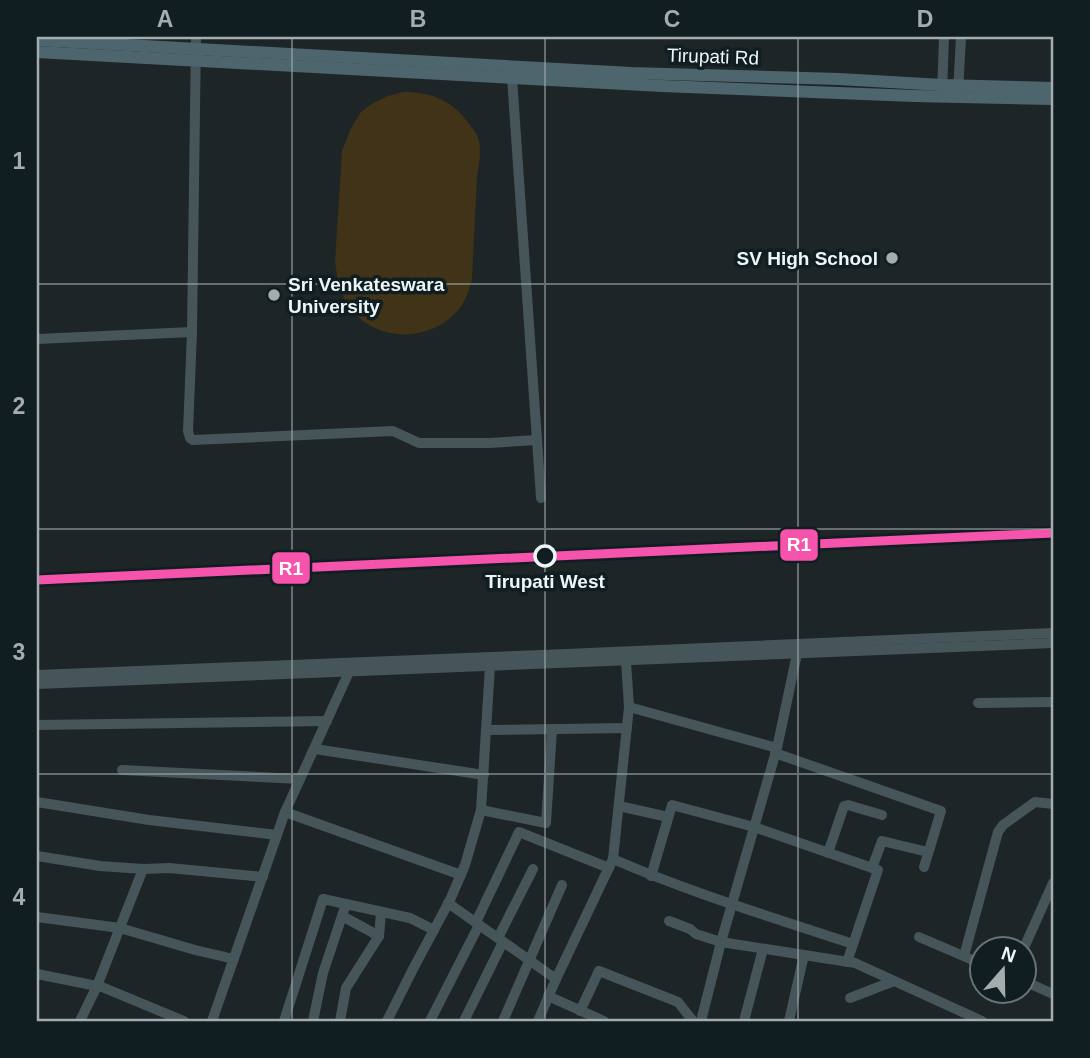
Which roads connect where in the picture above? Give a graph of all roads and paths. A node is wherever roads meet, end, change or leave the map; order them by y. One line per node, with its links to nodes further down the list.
1 (944, 37): 9 (street)
2 (961, 37): 10 (street)
3 (37, 40): 4 (main road, Tirupati Rd)
4 (195, 48): 5 (main road, Tirupati Rd); 6 (main road, Tirupati Rd); 7 (main road, Tirupati Rd); 12 (street)
5 (37, 52)
6 (512, 78): 7 (main road, Tirupati Rd); 14 (street)
7 (636, 79): 9 (main road, Tirupati Rd)
8 (1053, 88): 10 (main road, Tirupati Rd)
9 (942, 91): 10 (main road, Tirupati Rd)
10 (958, 91): 11 (main road, Tirupati Rd)
11 (1053, 99)
12 (192, 332): 13 (street); 14 (street)
13 (37, 339)
14 (537, 440): 15 (street)
15 (541, 498)
16 (1053, 633): 22 (street)
17 (1053, 643): 18 (street)
18 (797, 654): 19 (street); 33 (street)
19 (626, 661): 20 (street); 26 (street)
20 (490, 666): 21 (street); 31 (street)
21 (349, 672): 23 (street); 27 (street)
22 (37, 675)
23 (37, 684)
24 (1053, 702): 25 (street)
25 (978, 703)
26 (629, 707): 29 (street); 33 (street)
27 (327, 721): 28 (street); 32 (street)
28 (37, 725)
29 (627, 728): 30 (street); 39 (street)
30 (552, 729): 31 (street); 40 (street)
31 (487, 730): 35 (street)
32 (315, 748): 35 (street); 36 (street)
33 (776, 751): 44 (street); 46 (street)
34 (122, 770): 36 (street)
35 (484, 775): 40 (street)
36 (300, 779): 41 (street)
37 (37, 802): 45 (street)
38 (1053, 804): 77 (street)
39 (619, 806): 43 (street); 49 (street)
40 (481, 810): 54 (street)
41 (285, 812): 45 (street); 54 (street)
42 (881, 815): 47 (street)
43 (668, 817): 44 (street); 55 (street)
44 (754, 827): 47 (street); 61 (street)
45 (277, 835): 56 (street)
46 (928, 852): 50 (street); 51 (street)
47 (828, 853): 51 (street)
48 (37, 856): 52 (street)
49 (611, 864): 55 (street); 66 (street); 83 (street)
50 (923, 867)
51 (872, 868): 74 (street)
52 (143, 869): 56 (street); 67 (street)
53 (533, 869): 72 (street)
54 (461, 875): 59 (street)
55 (651, 876): 61 (street)
56 (262, 877): 79 (street)
57 (1053, 883): 70 (street)
58 (562, 886): 80 (street)
59 (449, 903): 66 (street); 68 (street)
60 (346, 904): 62 (street); 63 (street); 92 (street)
61 (732, 904): 73 (street); 74 (street)
62 (381, 913): 68 (street); 69 (street)
63 (342, 916): 69 (street); 93 (street)
64 (37, 917): 67 (street)
65 (669, 921): 73 (street)
66 (477, 923): 72 (street); 96 (street)
67 (120, 928): 79 (street); 85 (street)
68 (434, 930): 95 (street)
69 (379, 936): 94 (street)
70 (1029, 936)
71 (919, 937): 77 (street)
72 (501, 940): 80 (street); 97 (street)
73 (721, 942): 75 (street); 102 (street)
74 (853, 944): 81 (street)
75 (763, 948): 76 (street); 103 (street)
76 (804, 955): 81 (street); 104 (street)
77 (964, 956): 78 (street)
78 (968, 958)
79 (234, 959): 91 (street)
80 (529, 960): 83 (street); 98 (street)
81 (847, 962): 84 (street)
82 (37, 974): 85 (street)
83 (556, 979): 86 (street)
84 (894, 981): 87 (street); 105 (street)
85 (97, 986): 89 (street); 90 (street)
86 (548, 996): 88 (street); 99 (street)
87 (850, 998)
88 (583, 1015): 100 (street); 101 (street)
89 (80, 1021)
90 (184, 1021)
91 (212, 1021)
92 (284, 1021)
93 (313, 1021)
94 (340, 1021)
95 (387, 1021)
96 (430, 1021)
97 (464, 1021)
98 (503, 1021)
99 (538, 1021)
100 (604, 1021)
101 (693, 1021)
102 (701, 1021)
103 (744, 1021)
104 (789, 1021)
105 (982, 1021)

